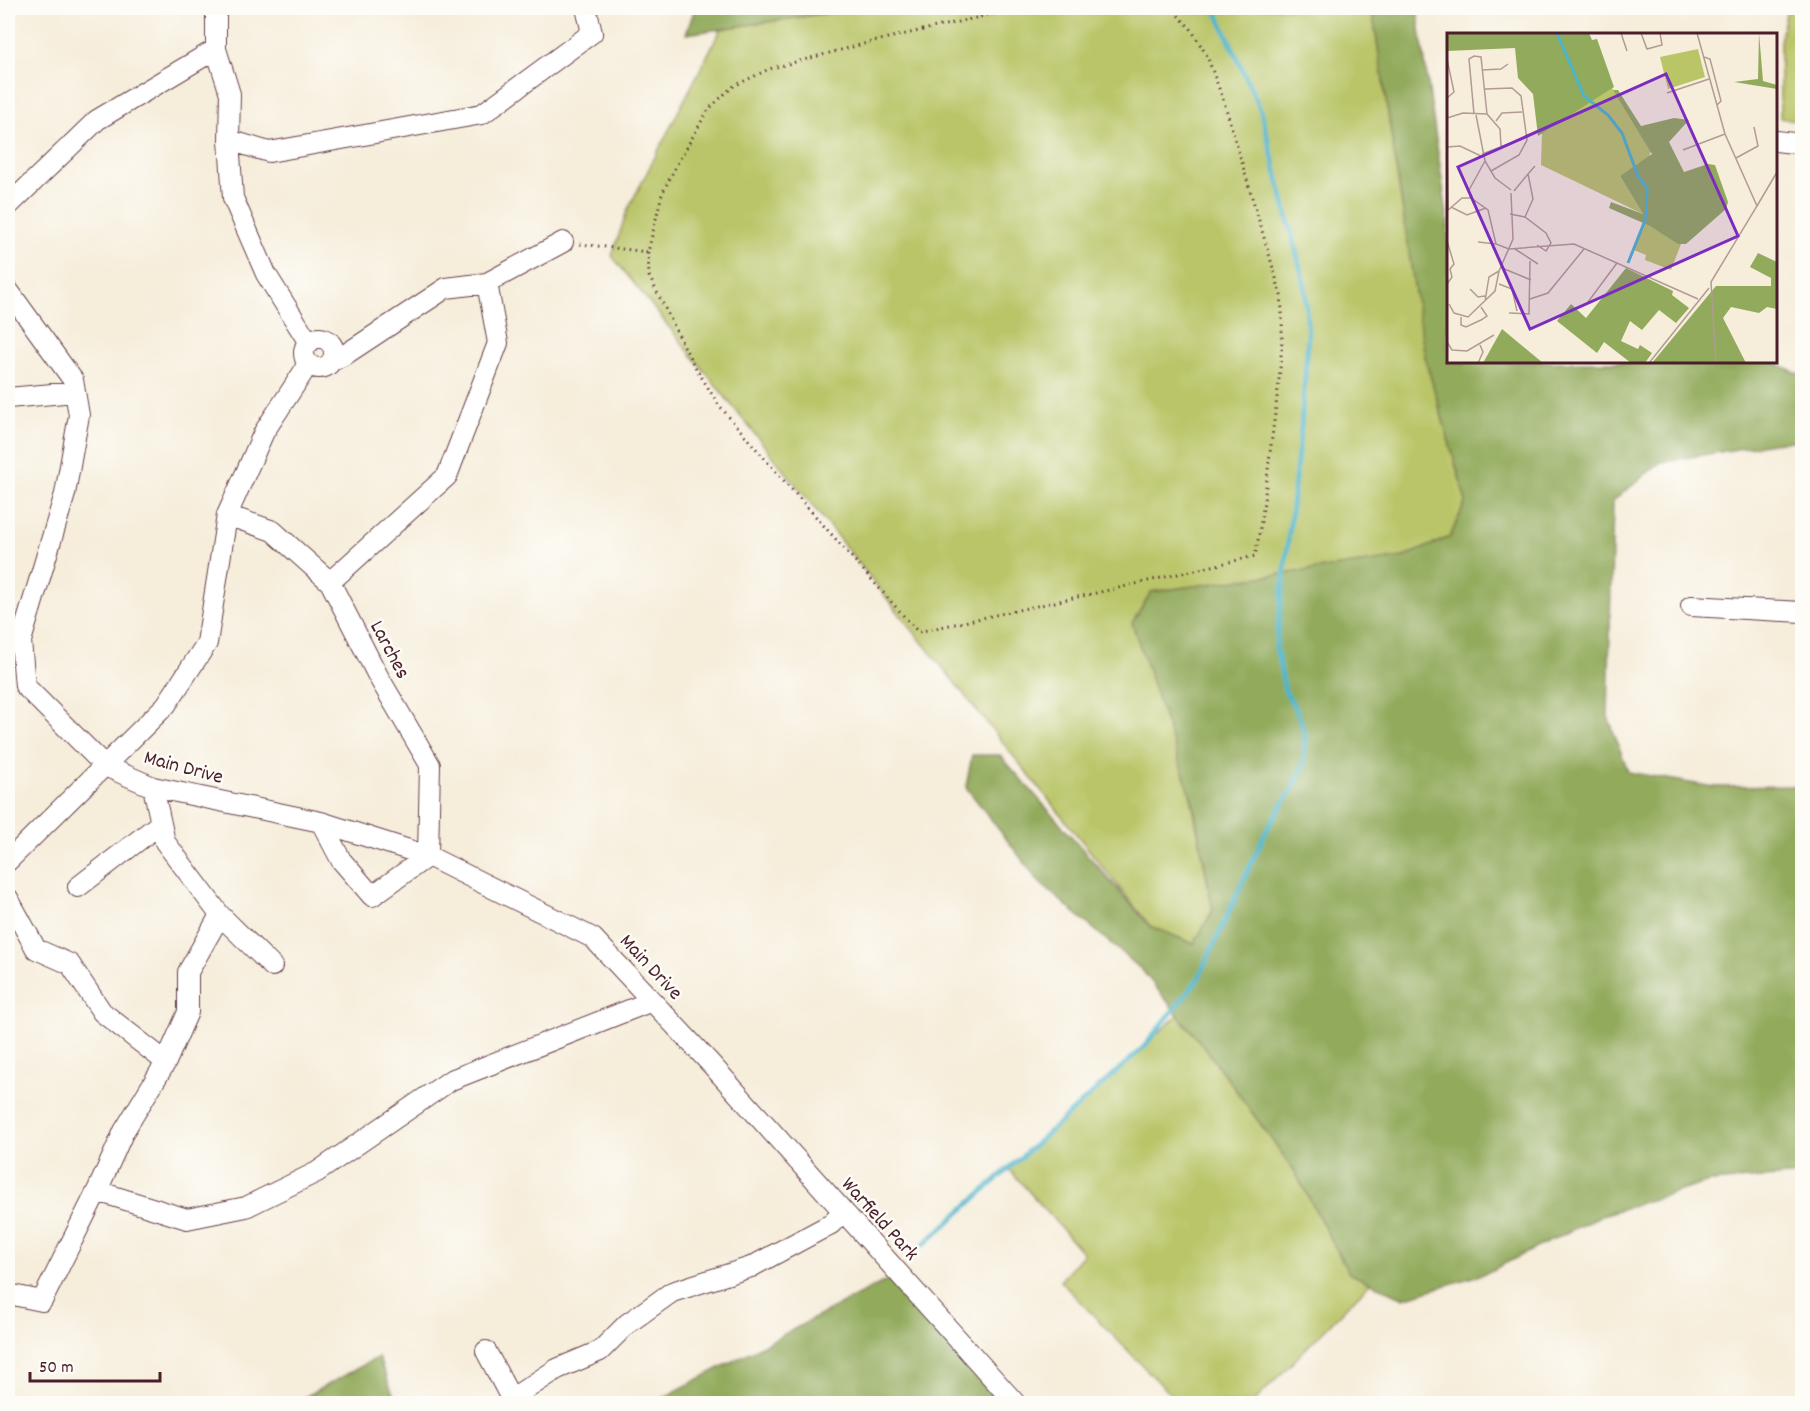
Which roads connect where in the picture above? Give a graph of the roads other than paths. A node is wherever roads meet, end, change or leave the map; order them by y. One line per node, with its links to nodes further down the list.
1 (215, 8): 3 (street)
2 (586, 8): 4 (street)
3 (216, 49): 4 (street); 7 (street)
4 (229, 140): 11 (street)
5 (1777, 141): 6 (street)
6 (1803, 144)
7 (8, 206)
8 (562, 242): 9 (street)
9 (487, 283): 11 (street); 15 (street)
10 (8, 290): 12 (street, Main Drive)
11 (321, 358): 14 (street)
12 (75, 392): 13 (street); 18 (street, Main Drive)
13 (8, 398)
14 (227, 515): 15 (street, Larches); 19 (street)
15 (330, 582): 23 (street, Larches)
16 (1691, 606): 17 (street)
17 (1803, 612)
18 (16, 686): 19 (street, Main Drive)
19 (105, 766): 20 (street, Main Drive); 24 (street)
20 (153, 787): 21 (street, Main Drive); 22 (street)
21 (321, 822): 23 (street, Main Drive); 23 (street)
22 (161, 823): 25 (street); 27 (street)
23 (428, 856): 29 (street, Main Drive)
24 (8, 861)
25 (78, 887)
26 (8, 898): 30 (street)
27 (220, 915): 28 (street); 30 (street)
28 (272, 966)
29 (652, 1001): 31 (street, Main Drive); 32 (street)
30 (166, 1062): 32 (street)
31 (711, 1064): 33 (street, Warfield Park)
32 (97, 1191): 34 (street)
33 (843, 1211): 36 (street); 37 (street, Warfield Park)
34 (8, 1293)
35 (486, 1351): 36 (street)
36 (512, 1401)
37 (1016, 1404)

